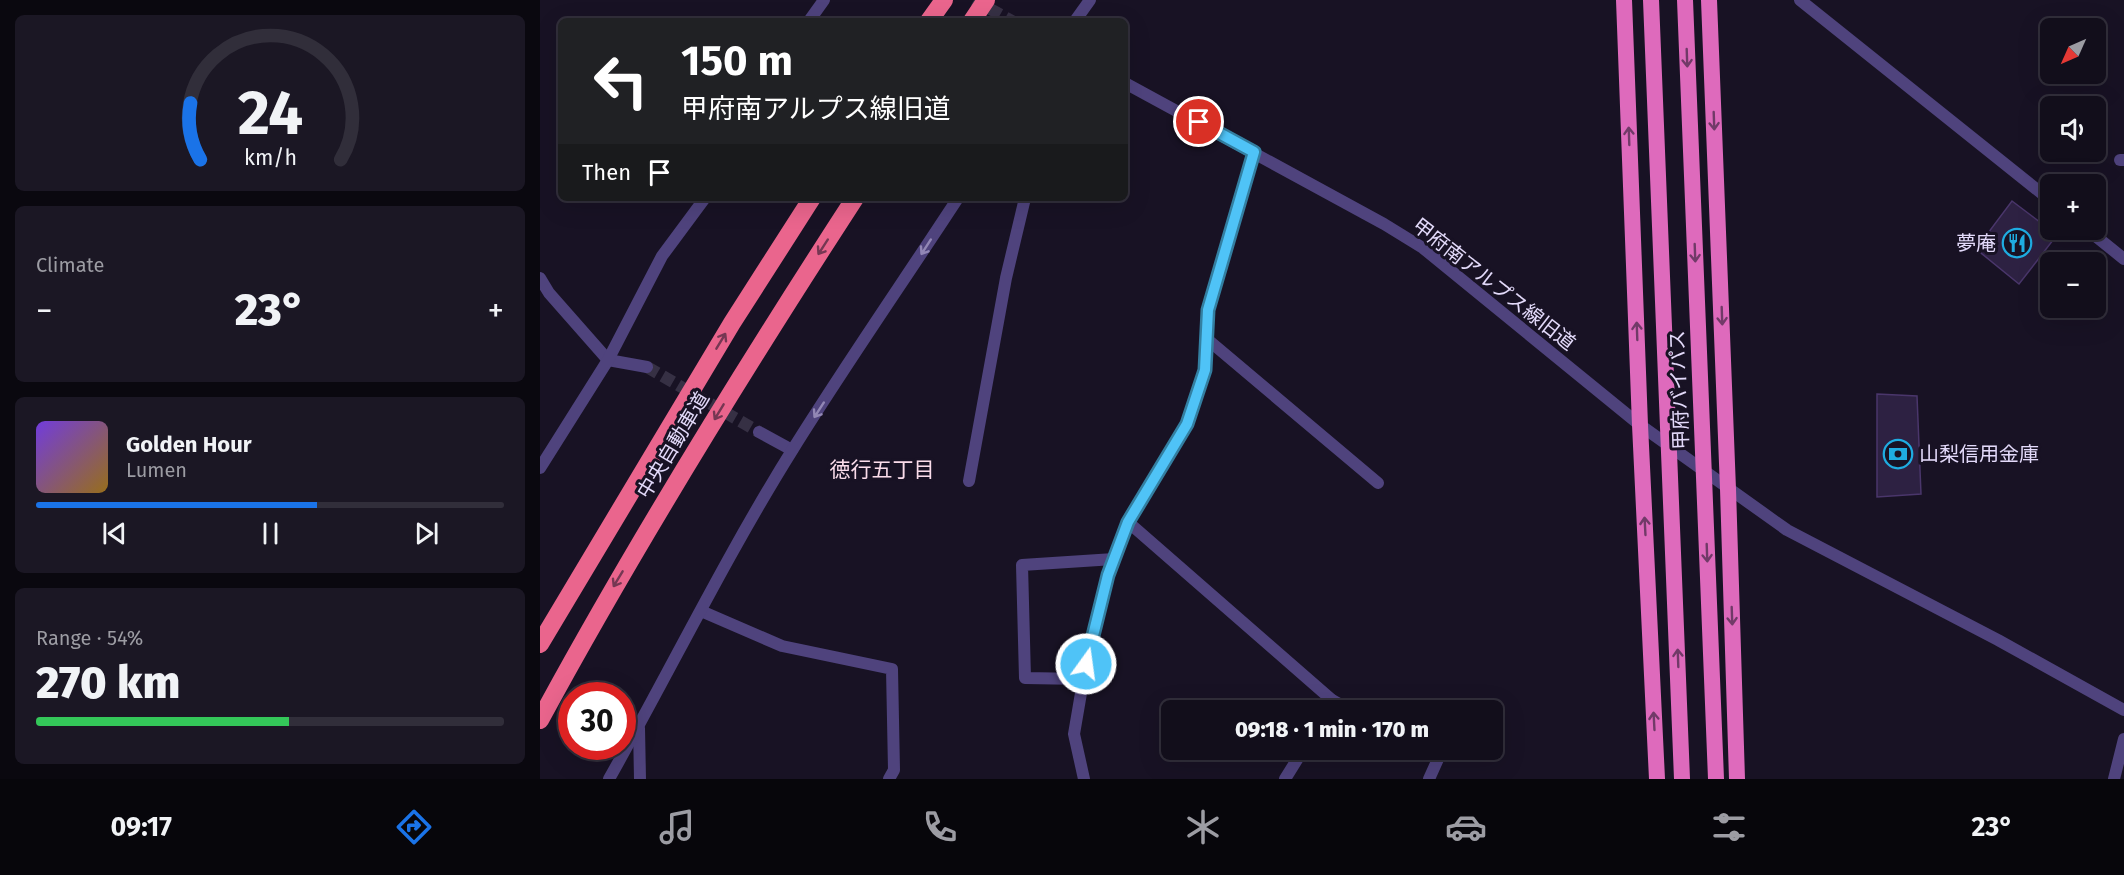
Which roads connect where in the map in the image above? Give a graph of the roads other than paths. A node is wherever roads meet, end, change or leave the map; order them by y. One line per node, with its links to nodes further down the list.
1 (824, 0): 10 (street)
2 (944, 0): 11 (highway)
3 (987, 0): 12 (highway)
4 (1090, 0): 13 (street)
5 (1624, 0): 28 (highway, one-way to 5)
6 (1651, 0): 54 (highway, 甲府バイパス, one-way to 6, bridge)
7 (1685, 0): 55 (highway, 甲府バイパス, one-way to 55, bridge)
8 (1709, 0): 34 (highway, one-way to 34)
9 (1800, 0): 16 (street)
10 (811, 18)
11 (931, 18)
12 (974, 18)
13 (1077, 18)
14 (1128, 85): 15 (street, 甲府南アルプス線旧道)
15 (1254, 152): 25 (street); 28 (street, 甲府南アルプス線旧道)
16 (2040, 192)
17 (703, 201): 26 (street)
18 (810, 201): 38 (highway, 中央自動車道, one-way to 18)
19 (853, 201): 42 (highway, 中央自動車道, one-way to 42)
20 (956, 201): 30 (street, one-way to 30)
21 (1024, 201): 32 (street)
22 (2100, 240): 23 (street)
23 (2124, 259)
24 (540, 278): 26 (street)
25 (1207, 339): 33 (street); 35 (street)
26 (608, 360): 27 (street); 31 (street)
27 (647, 367)
28 (1640, 425): 34 (street, 甲府南アルプス線旧道); 53 (highway, one-way to 28)
29 (759, 432): 30 (street)
30 (792, 450): 37 (street)
31 (540, 468)
32 (969, 481)
33 (1378, 483)
34 (1728, 489): 41 (street, 甲府南アルプス線旧道); 56 (highway, one-way to 56)
35 (1128, 522): 36 (street); 40 (street)
36 (1114, 559): 39 (street); 39 (street)
37 (700, 611): 43 (street); 49 (street)
38 (540, 644)
39 (1084, 679): 50 (street)
40 (1322, 700)
41 (2124, 710)
42 (540, 720)
43 (639, 727): 47 (street); 48 (street)
44 (2124, 739): 57 (street)
45 (1297, 760): 51 (street)
46 (1438, 760): 52 (street)
47 (609, 779)
48 (640, 779)
49 (889, 779)
50 (1084, 779)
51 (1285, 779)
52 (1429, 779)
53 (1657, 779)
54 (1682, 779)
55 (1716, 779)
56 (1737, 779)
57 (2114, 779)

